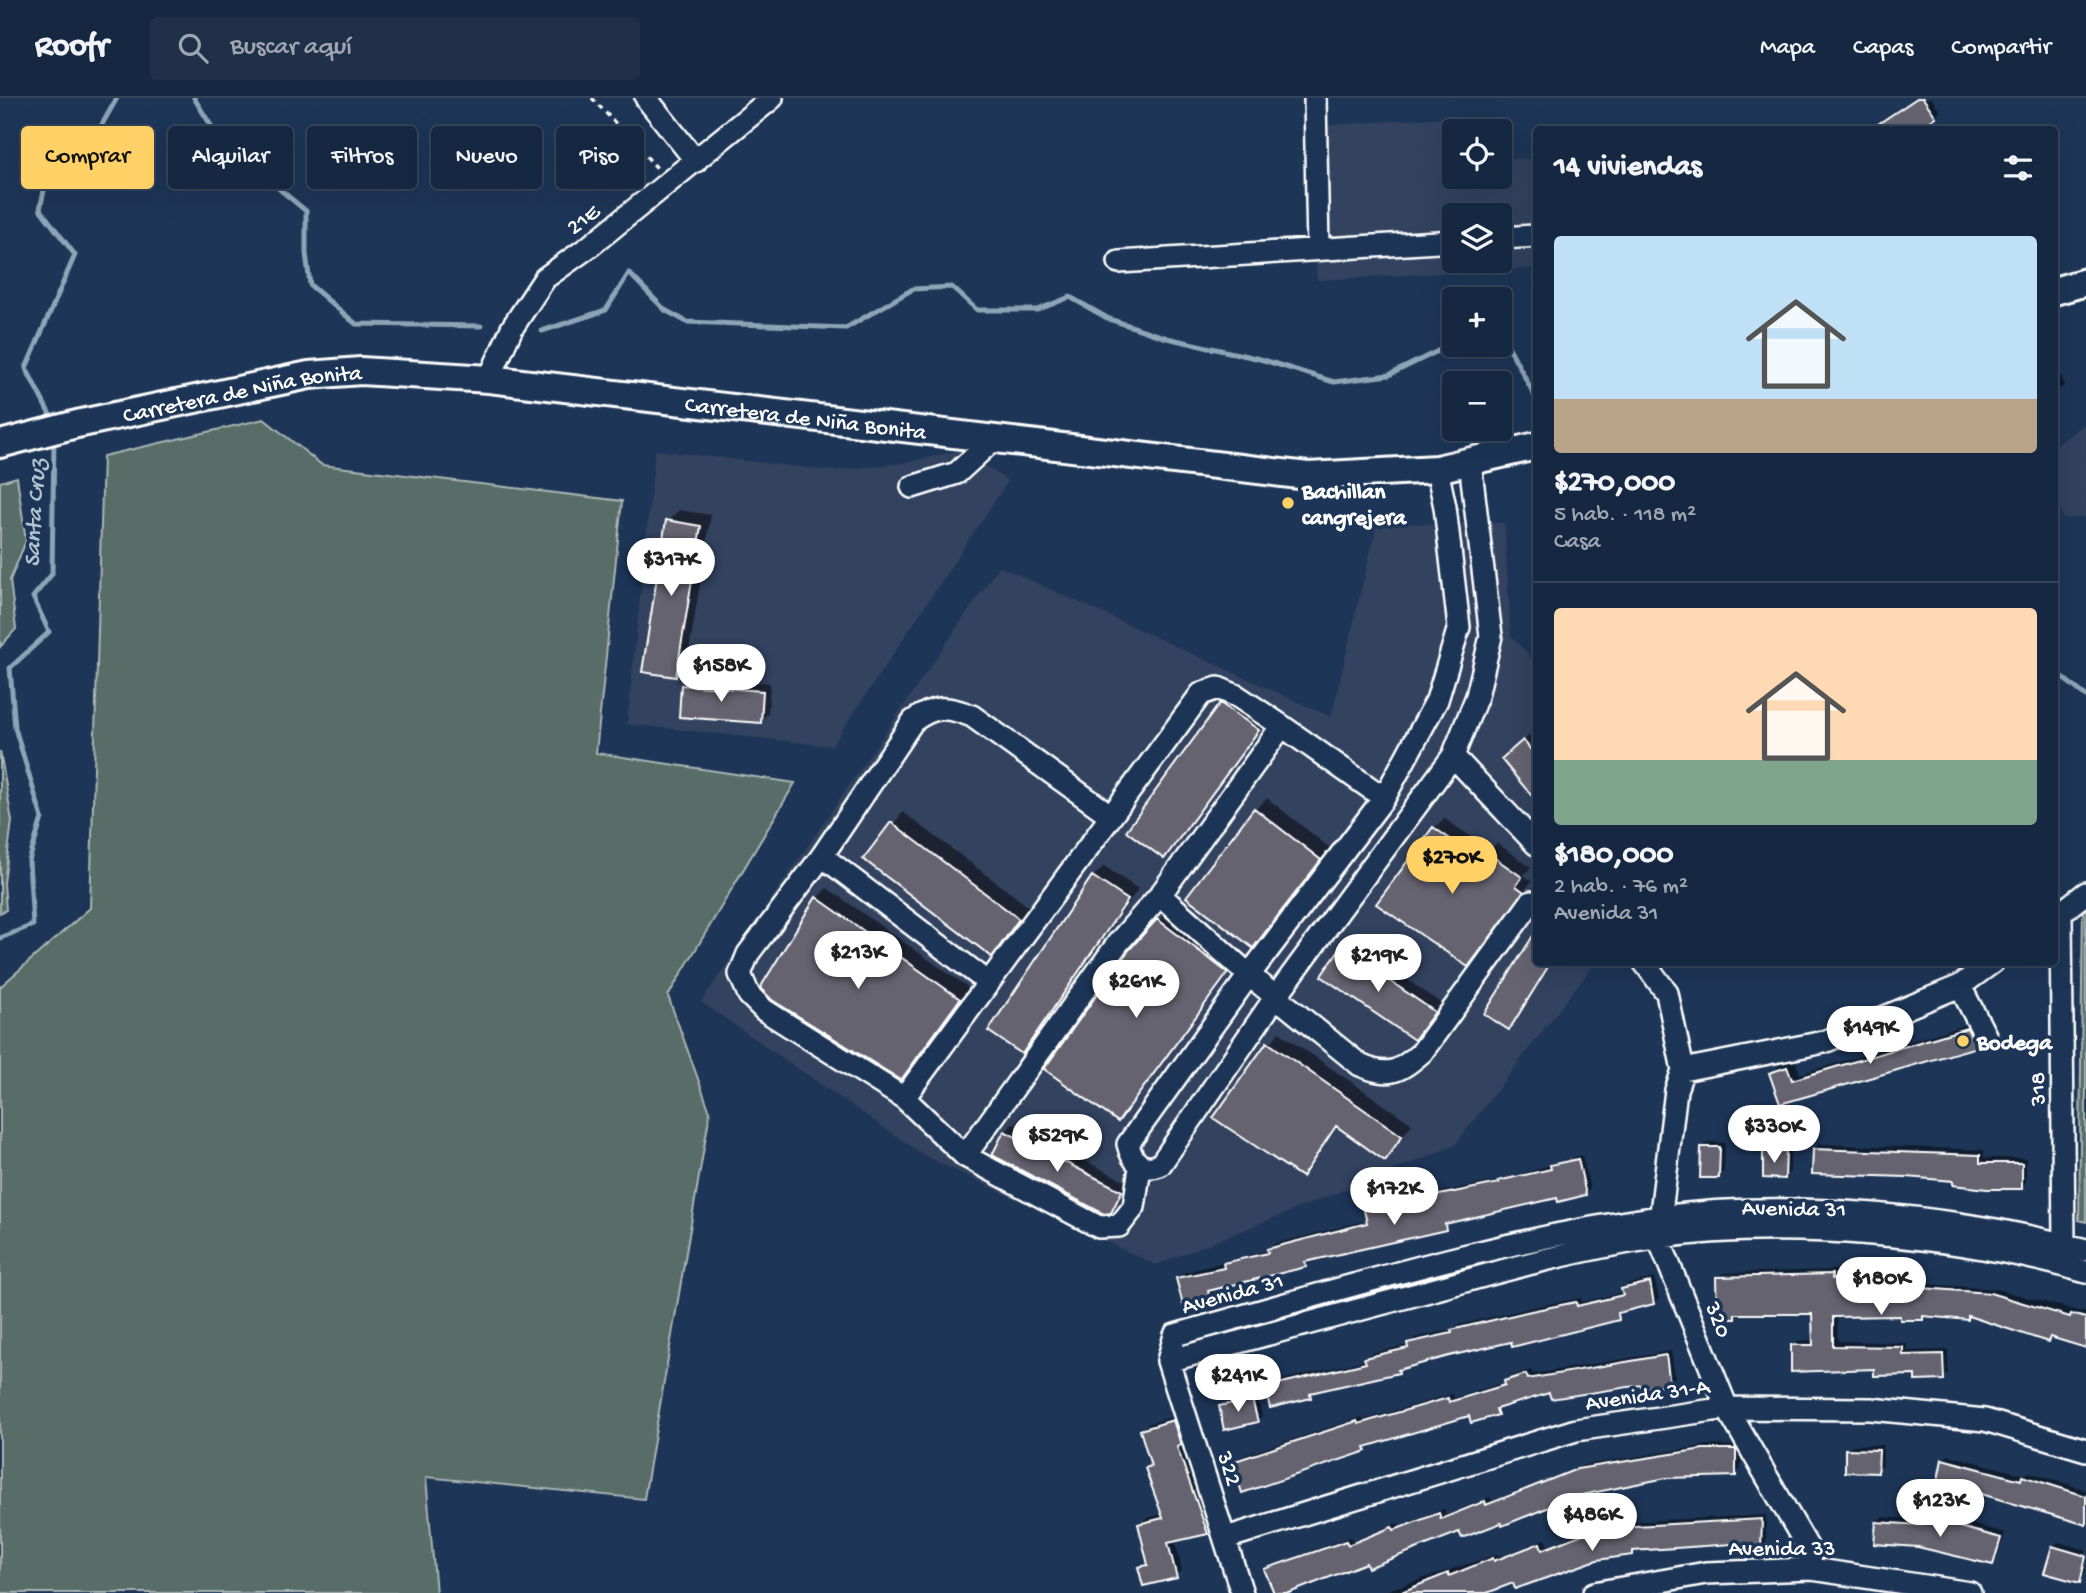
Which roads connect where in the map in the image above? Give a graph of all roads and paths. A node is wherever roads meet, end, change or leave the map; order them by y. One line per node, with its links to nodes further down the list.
1 (592, 98): 6 (path)
2 (646, 98): 5 (street)
3 (772, 98): 5 (street, 21E)
4 (1315, 98): 10 (street)
5 (696, 161): 6 (street, 21E)
6 (667, 184): 14 (street, 21E)
7 (1533, 236): 8 (street)
8 (1512, 237)
9 (1442, 242): 10 (street)
10 (1318, 249): 11 (street)
11 (1119, 262)
12 (2086, 282): 13 (main road)
13 (2058, 290)
14 (489, 379): 15 (main road, Carretera de Niña Bonita); 16 (main road, Carretera de Niña Bonita)
15 (994, 439): 19 (main road, Carretera de Niña Bonita); 20 (street)
16 (11, 441)
17 (1533, 447): 18 (main road, Carretera de Niña Bonita)
18 (1470, 462): 19 (main road, Carretera de Niña Bonita); 22 (street)
19 (1437, 469): 23 (street)
20 (912, 487)
21 (1282, 726): 23 (street); 24 (street); 28 (street)
22 (1453, 756): 25 (street); 36 (street)
23 (1384, 798): 33 (street)
24 (1110, 815): 26 (street); 34 (street)
25 (1533, 841)
26 (822, 856): 34 (street); 39 (street)
27 (2086, 893): 30 (street)
28 (1160, 895): 33 (street); 40 (street)
29 (1531, 902): 36 (street)
30 (2058, 916): 44 (street, 318)
31 (1647, 966): 38 (street)
32 (1988, 966): 35 (street)
33 (1249, 975): 36 (street); 41 (street)
34 (989, 983): 39 (street)
35 (1960, 986): 37 (street); 38 (street)
36 (1276, 995): 41 (street)
37 (1986, 1037)
38 (1683, 1070): 42 (street, 320)
39 (904, 1098): 40 (street)
40 (965, 1156): 41 (street)
41 (1140, 1167)
42 (1660, 1227): 44 (street, Avenida 31); 46 (street, Avenida 31); 47 (street, 320)
43 (2086, 1250): 44 (street, Avenida 31)
44 (2061, 1254): 45 (street, Avenida 31)
45 (2086, 1272)
46 (1168, 1360): 49 (street, 322)
47 (1727, 1408): 48 (street, Avenida 31-A); 49 (street, Avenida 31-A); 50 (street, 320)
48 (2086, 1450)
49 (1226, 1538): 51 (street, 322)
50 (1812, 1569): 52 (street, Avenida 33); 53 (street, Avenida 33)
51 (1241, 1593)
52 (1594, 1593)
53 (1970, 1593)

